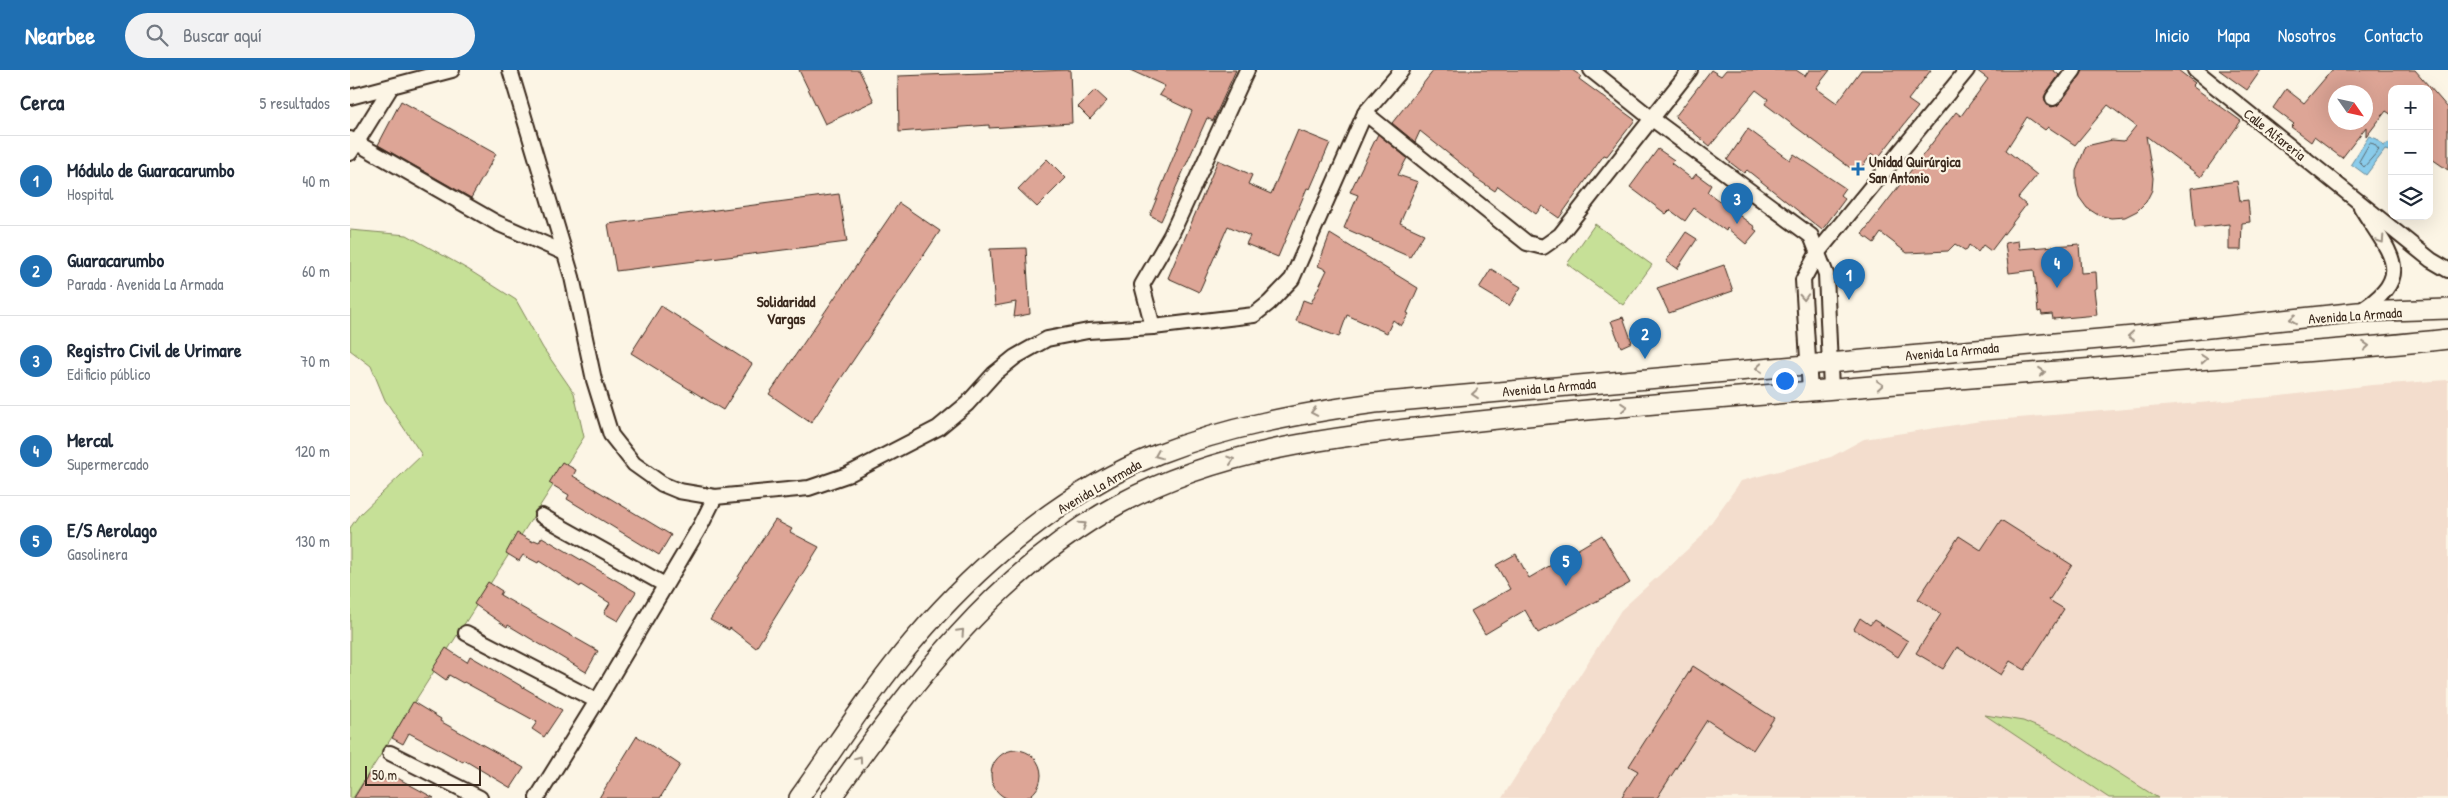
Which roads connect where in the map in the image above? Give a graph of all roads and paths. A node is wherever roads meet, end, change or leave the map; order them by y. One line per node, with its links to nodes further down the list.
1 (452, 70): 10 (street)
2 (510, 70): 18 (street)
3 (1247, 70): 22 (street)
4 (1402, 70): 13 (street)
5 (1591, 70): 14 (street)
6 (1690, 70): 14 (street)
7 (1967, 70): 17 (street)
8 (2074, 70): 12 (street)
9 (2195, 70): 16 (street, Calle Alfareria)
10 (391, 87): 11 (street); 15 (street)
11 (350, 97)
12 (2053, 98)
13 (1365, 113): 14 (street); 22 (street)
14 (1651, 118): 17 (street)
15 (352, 145): 18 (street)
16 (2355, 198): 19 (street, Calle Alfareria); 21 (street, Calle Alfareria, one-way to 21)
17 (1818, 252): 24 (street); 25 (street, one-way to 25)
18 (565, 253): 28 (street)
19 (2448, 270)
20 (2444, 310): 21 (main road, Avenida La Armada); 23 (main road)
21 (2358, 312): 24 (main road, Avenida La Armada, one-way to 24)
22 (1153, 327): 28 (street)
23 (2444, 340): 26 (main road, Avenida La Armada, one-way to 23)
24 (1829, 361): 25 (main road, Avenida La Armada); 26 (street)
25 (1808, 364): 27 (street); 36 (main road, Avenida La Armada, one-way to 36)
26 (1831, 388): 27 (main road, Avenida La Armada)
27 (1810, 390): 37 (main road, Avenida La Armada, one-way to 27)
28 (715, 497): 30 (street)
29 (542, 516): 30 (street)
30 (665, 585): 32 (street)
31 (466, 633): 32 (street)
32 (598, 701): 35 (street)
33 (390, 753): 34 (street)
34 (480, 798)
35 (537, 798)
36 (799, 798)
37 (831, 798)

